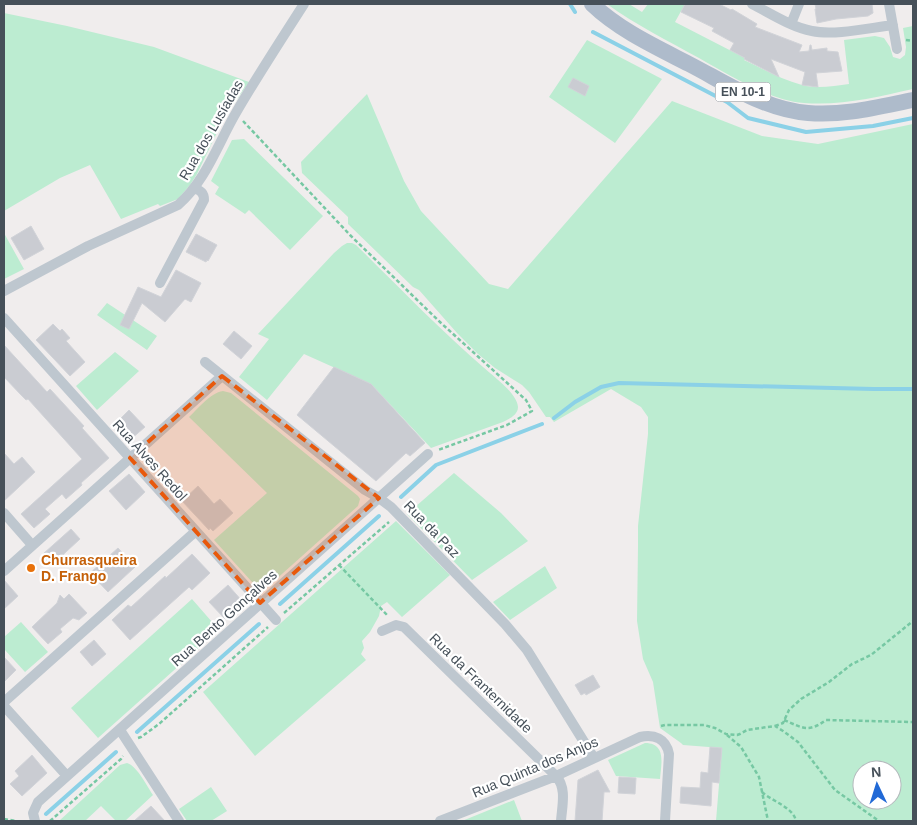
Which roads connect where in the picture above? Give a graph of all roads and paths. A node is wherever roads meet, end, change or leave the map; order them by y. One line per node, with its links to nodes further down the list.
1 (304, 4): 10 (street, Rua dos Lusíadas)
2 (592, 4): 9 (main road, EN 10-1)
3 (752, 4): 6 (street)
4 (799, 4): 6 (street)
5 (889, 4): 7 (street)
6 (791, 24): 7 (street)
7 (893, 25): 8 (street)
8 (897, 49)
9 (913, 100)
10 (236, 113): 11 (street, Rua dos Lusíadas); 17 (path)
11 (194, 188): 12 (street); 13 (street, Rua dos Lusíadas)
12 (160, 283)
13 (4, 291)
14 (4, 318): 18 (street, Rua Alves Redol)
15 (205, 362): 16 (street, Rua da Paz)
16 (222, 376): 18 (street); 19 (street, Rua da Paz)
17 (428, 454): 19 (street, Rua Bento Gonçalves)
18 (130, 458): 22 (street, Rua Alves Redol); 23 (street)
19 (379, 498): 21 (street, Rua da Paz); 26 (street, Rua Bento Gonçalves)
20 (4, 513): 23 (street)
21 (398, 514): 24 (path); 38 (street, Rua da Paz)
22 (196, 532): 26 (street, Rua Alves Redol); 31 (street)
23 (32, 545): 25 (street)
24 (339, 564): 27 (path); 29 (path)
25 (4, 572)
26 (260, 603): 27 (street, Rua Alves Redol); 36 (street, Rua Bento Gonçalves)
27 (276, 620): 36 (path)
28 (913, 621): 32 (path)
29 (396, 625): 30 (street); 40 (street, Rua da Franternidade)
30 (382, 632)
31 (4, 704): 39 (street)
32 (784, 720): 33 (path); 35 (path)
33 (913, 722)
34 (665, 725): 37 (path)
35 (775, 726): 37 (path); 52 (path)
36 (123, 734): 39 (street, Rua Bento Gonçalves); 45 (path); 46 (street)
37 (726, 734): 41 (path)
38 (594, 758): 40 (street, Rua Quinta dos Anjos); 49 (street, Rua Quinta dos Anjos)
39 (67, 776): 44 (street, Rua Bento Gonçalves)
40 (556, 776): 47 (street, Rua Quinta dos Anjos); 48 (street)
41 (762, 792): 50 (path); 51 (path)
42 (4, 819): 43 (path)
43 (16, 821)
44 (35, 821)
45 (50, 821)
46 (179, 821)
47 (440, 821)
48 (561, 821)
49 (664, 821)
50 (768, 821)
51 (796, 821)
52 (879, 821)

